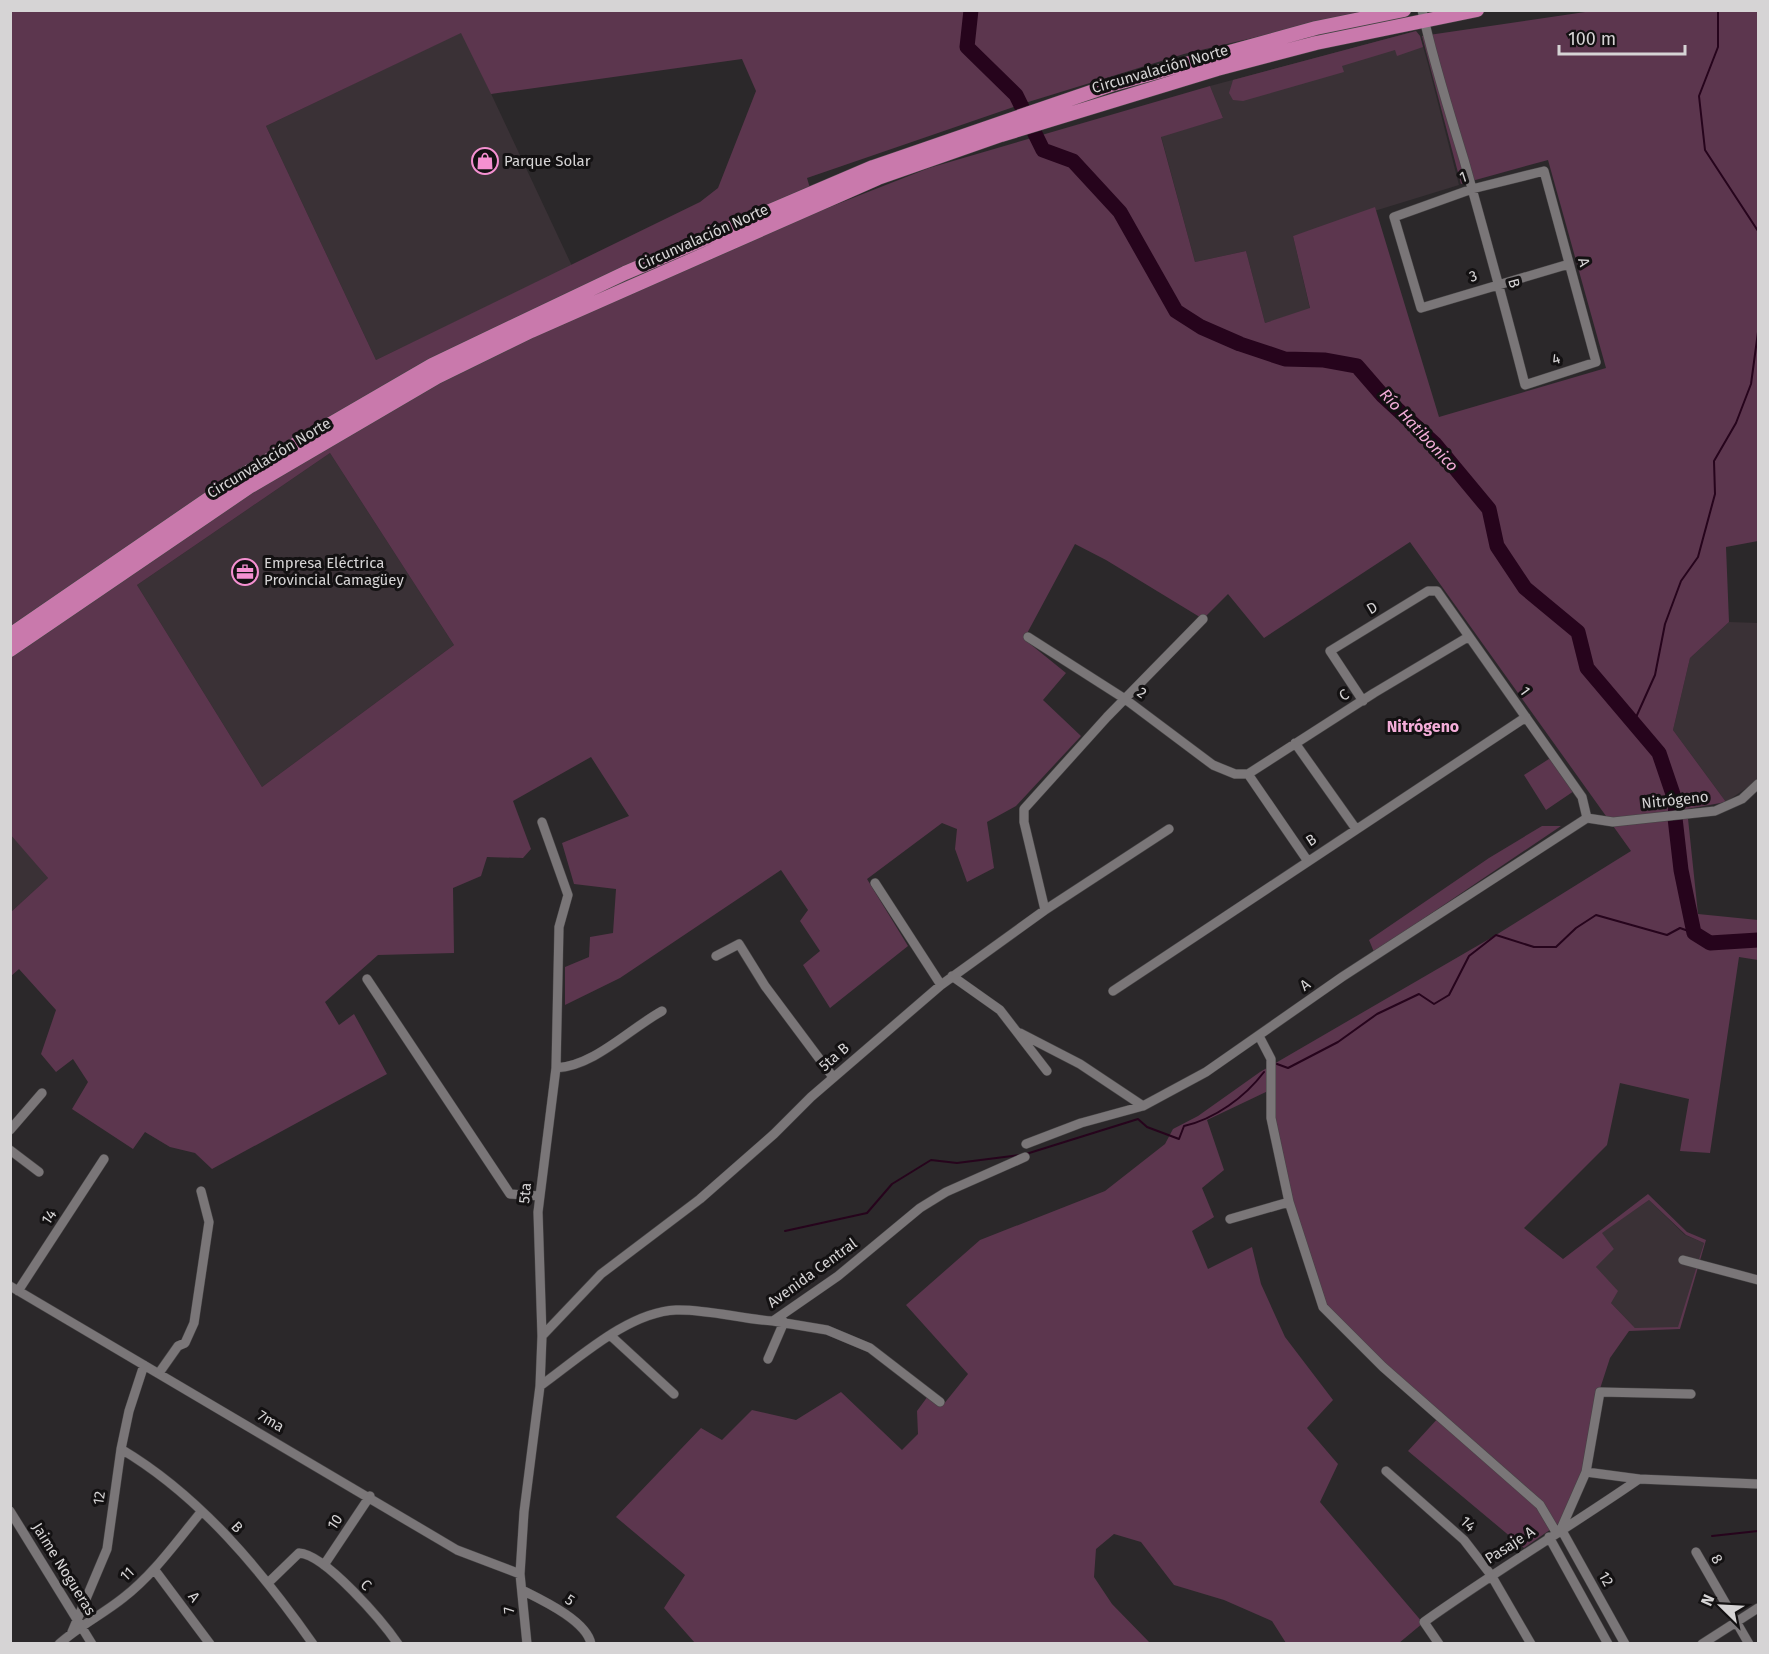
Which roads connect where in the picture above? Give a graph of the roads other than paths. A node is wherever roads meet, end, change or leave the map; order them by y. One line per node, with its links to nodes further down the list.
1 (1404, 10): 4 (highway, Circunvalación Norte)
2 (1477, 10): 3 (highway, Circunvalación Norte)
3 (1424, 15): 4 (highway, Circunvalación Norte); 7 (street, B)
4 (1215, 62): 5 (highway, Circunvalación Norte)
5 (999, 129): 15 (highway, Circunvalación Norte); 18 (highway, Circunvalación Norte)
6 (1544, 171): 7 (street, 1); 8 (street, A)
7 (1472, 189): 9 (street, B); 10 (street, 1)
8 (1569, 264): 9 (street, 3); 11 (street, A)
9 (1499, 284): 10 (street, 3); 12 (street, B)
10 (1421, 308)
11 (1596, 362): 12 (street, 4)
12 (1525, 385)
13 (1428, 591): 16 (street, 1); 20 (street, D)
14 (1203, 620): 19 (street)
15 (10, 635)
16 (1468, 637): 20 (street, C); 21 (street, 1)
17 (1028, 638): 19 (street, 2)
18 (10, 650)
19 (1125, 699): 23 (street, 2); 31 (street)
20 (1363, 701): 22 (street, C)
21 (1526, 717): 25 (street, 1); 28 (street, B)
22 (1295, 743): 23 (street, C); 28 (street)
23 (1248, 774): 29 (street)
24 (1758, 784): 25 (street, Nitrógeno)
25 (1587, 818): 39 (street, A)
26 (542, 822): 40 (street, 5ta)
27 (1169, 829): 31 (street, 5ta B)
28 (1356, 829): 29 (street, B)
29 (1307, 860): 36 (street, B)
30 (875, 883): 35 (street)
31 (1046, 910): 33 (street, 5ta B)
32 (716, 956): 42 (street)
33 (952, 976): 35 (street, 5ta B); 38 (street)
34 (367, 979): 52 (street)
35 (941, 985): 42 (street, 5ta B)
36 (1113, 991)
37 (662, 1011): 40 (street)
38 (1020, 1033): 41 (street); 44 (street)
39 (1259, 1036): 44 (street, A); 53 (street)
40 (556, 1068): 52 (street, 5ta)
41 (1047, 1071)
42 (833, 1077): 60 (street, 5ta B)
43 (42, 1094): 45 (street)
44 (1143, 1106): 46 (street, A)
45 (10, 1130)
46 (1026, 1144)
47 (10, 1150): 50 (street)
48 (1025, 1157): 58 (street, Avenida Central)
49 (104, 1159): 57 (street, 14)
50 (39, 1172)
51 (201, 1191): 64 (street)
52 (540, 1196): 60 (street, 5ta)
53 (1289, 1202): 54 (street); 77 (street)
54 (1230, 1219)
55 (1683, 1260): 56 (street)
56 (1758, 1280)
57 (14, 1288): 63 (street, 7ma)
58 (772, 1321): 59 (street); 61 (street, Avenida Central)
59 (784, 1322): 62 (street); 68 (street)
60 (542, 1336): 65 (street, 5ta)
61 (610, 1336): 65 (street, Avenida Central); 66 (street)
62 (768, 1359)
63 (144, 1365): 64 (street, 7ma); 69 (street, 12)
64 (159, 1373): 74 (street, 7ma)
65 (540, 1386): 81 (street, 5ta)
66 (674, 1394)
67 (1691, 1394): 71 (street)
68 (940, 1402)
69 (121, 1449): 76 (street, B); 86 (street, 12)
70 (1386, 1471): 82 (street, 14)
71 (1586, 1472): 72 (street); 77 (street)
72 (1639, 1479): 73 (street); 77 (street, Pasaje A)
73 (1758, 1484)
74 (370, 1496): 79 (street, 10); 81 (street, 7ma)
75 (10, 1511): 86 (street, Jaime Nogueras)
76 (201, 1512): 80 (street, 11); 83 (street, B)
77 (1555, 1533): 82 (street, Pasaje A); 97 (street, 12); 98 (street, 12)
78 (1695, 1552): 87 (street, 8)
79 (324, 1565): 83 (street, C); 92 (street, C)
80 (154, 1569): 86 (street, 11); 90 (street, A)
81 (520, 1574): 84 (street, 7)
82 (1491, 1575): 95 (street, Pasaje A); 96 (street, 14)
83 (269, 1581): 91 (street, B)
84 (522, 1590): 93 (street, 7); 94 (street, 5)
85 (1758, 1608): 87 (street)
86 (80, 1622): 88 (street, 11); 89 (street, Jaime Nogueras)
87 (1737, 1622): 99 (street); 100 (street, 8)
88 (59, 1644)
89 (92, 1644)
90 (210, 1644)
91 (313, 1644)
92 (398, 1644)
93 (527, 1644)
94 (591, 1644)
95 (1439, 1644)
96 (1531, 1644)
97 (1608, 1644)
98 (1625, 1644)
99 (1702, 1644)
100 (1749, 1644)

